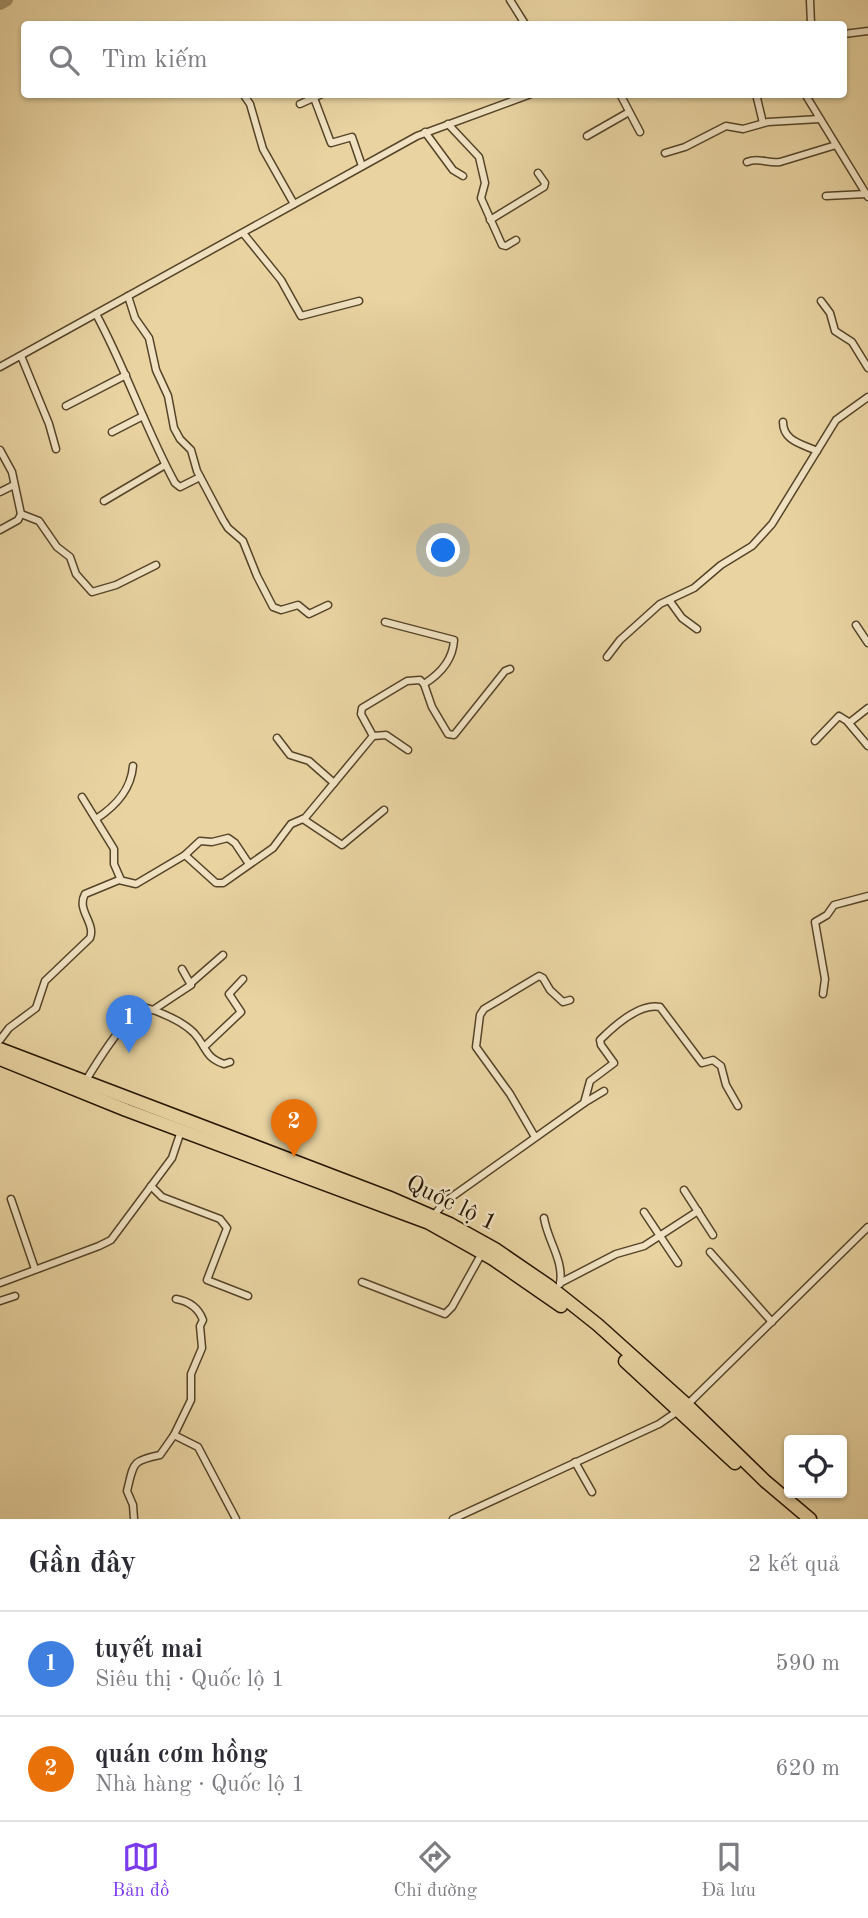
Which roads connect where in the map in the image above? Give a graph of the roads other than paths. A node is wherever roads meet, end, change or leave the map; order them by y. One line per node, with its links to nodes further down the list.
1 (510, 0): 3 (street)
2 (810, 0): 4 (street)
3 (523, 21)
4 (811, 21)
5 (868, 31): 6 (street)
6 (847, 34)
7 (246, 98): 29 (street)
8 (314, 98): 13 (street); 24 (street)
9 (520, 98): 17 (street)
10 (622, 98): 14 (street)
11 (757, 98): 16 (street)
12 (807, 98): 15 (street)
13 (300, 104)
14 (629, 112): 19 (street); 20 (street)
15 (820, 119): 16 (street); 21 (street)
16 (763, 123): 22 (street)
17 (448, 124): 18 (street); 30 (street)
18 (425, 132): 24 (street); 26 (street)
19 (640, 132)
20 (587, 136)
21 (836, 145): 23 (street); 27 (street)
22 (665, 153)
23 (747, 162)
24 (362, 166): 29 (street)
25 (538, 173): 30 (street)
26 (463, 176)
27 (867, 195): 28 (street)
28 (825, 196)
29 (293, 204): 31 (street)
30 (490, 220): 32 (street)
31 (243, 233): 33 (street); 34 (street)
32 (516, 240)
33 (128, 296): 36 (street); 50 (street)
34 (359, 301)
35 (821, 301): 39 (street)
36 (96, 314): 37 (street); 40 (street)
37 (21, 356): 38 (street); 46 (street)
38 (0, 368)
39 (868, 368)
40 (126, 375): 42 (street); 43 (street)
41 (868, 397): 48 (street)
42 (66, 406)
43 (143, 416): 45 (street); 49 (street)
44 (783, 422): 48 (street)
45 (112, 432)
46 (56, 449)
47 (0, 450): 51 (street)
48 (817, 451): 57 (street)
49 (165, 466): 50 (street); 53 (street)
50 (200, 477): 58 (street)
51 (14, 485): 52 (street); 54 (street)
52 (0, 492)
53 (104, 501)
54 (21, 514): 55 (street); 56 (street)
55 (0, 530)
56 (156, 565)
57 (671, 604): 61 (street); 63 (street)
58 (328, 605)
59 (384, 622): 65 (street)
60 (856, 625): 62 (street)
61 (697, 629)
62 (868, 643)
63 (607, 657)
64 (510, 669): 65 (street)
65 (425, 684): 68 (street)
66 (868, 708): 67 (street)
67 (849, 723): 70 (street); 71 (street)
68 (373, 736): 72 (street); 74 (street)
69 (277, 738): 74 (street)
70 (815, 741)
71 (868, 746)
72 (408, 750)
73 (133, 766): 77 (street)
74 (334, 783): 78 (street)
75 (82, 797): 77 (street)
76 (384, 810): 78 (street)
77 (96, 819): 81 (street)
78 (303, 819): 80 (street)
79 (185, 855): 80 (street); 80 (street); 81 (street)
80 (249, 864)
81 (121, 880): 90 (street)
82 (868, 896): 87 (street)
83 (223, 955): 86 (street)
84 (182, 969): 86 (street)
85 (243, 979): 91 (street)
86 (191, 983): 89 (street)
87 (822, 994)
88 (570, 1000): 100 (street)
89 (153, 1010): 91 (street); 95 (street)
90 (0, 1040)
91 (204, 1047): 94 (street)
92 (0, 1049): 95 (highway, Quốc lộ 1)
93 (0, 1059): 99 (highway, Quốc lộ 1)
94 (230, 1062)
95 (85, 1082): 99 (highway, Quốc lộ 1)
96 (604, 1091): 97 (street)
97 (584, 1103): 98 (street); 100 (street)
98 (738, 1106)
99 (183, 1126): 101 (street); 106 (highway, Quốc lộ 1); 111 (highway, Quốc lộ 1)
100 (535, 1137): 106 (street)
101 (152, 1186): 114 (street); 119 (street)
102 (684, 1190): 104 (street)
103 (11, 1199): 114 (street)
104 (698, 1211): 109 (street); 110 (street)
105 (644, 1212): 110 (street)
106 (433, 1216): 117 (highway, Quốc lộ 1)
107 (544, 1218): 117 (street)
108 (868, 1227): 122 (street)
109 (713, 1235)
110 (659, 1236): 113 (street); 117 (street)
111 (482, 1252): 115 (street); 123 (highway, Quốc lộ 1)
112 (710, 1252): 122 (street)
113 (678, 1263)
114 (35, 1269): 116 (street)
115 (362, 1282)
116 (0, 1283)
117 (559, 1288): 123 (highway, Quốc lộ 1)
118 (15, 1296): 121 (street)
119 (248, 1296)
120 (176, 1298): 124 (street)
121 (0, 1301)
122 (772, 1322): 123 (street)
123 (683, 1408): 125 (street); 130 (highway, Quốc lộ 1); 131 (highway, Quốc lộ 1)
124 (174, 1435): 127 (street); 128 (street)
125 (575, 1462): 126 (street); 129 (street)
126 (592, 1492)
127 (134, 1519)
128 (236, 1519)
129 (453, 1519)
130 (796, 1519)
131 (810, 1519)

